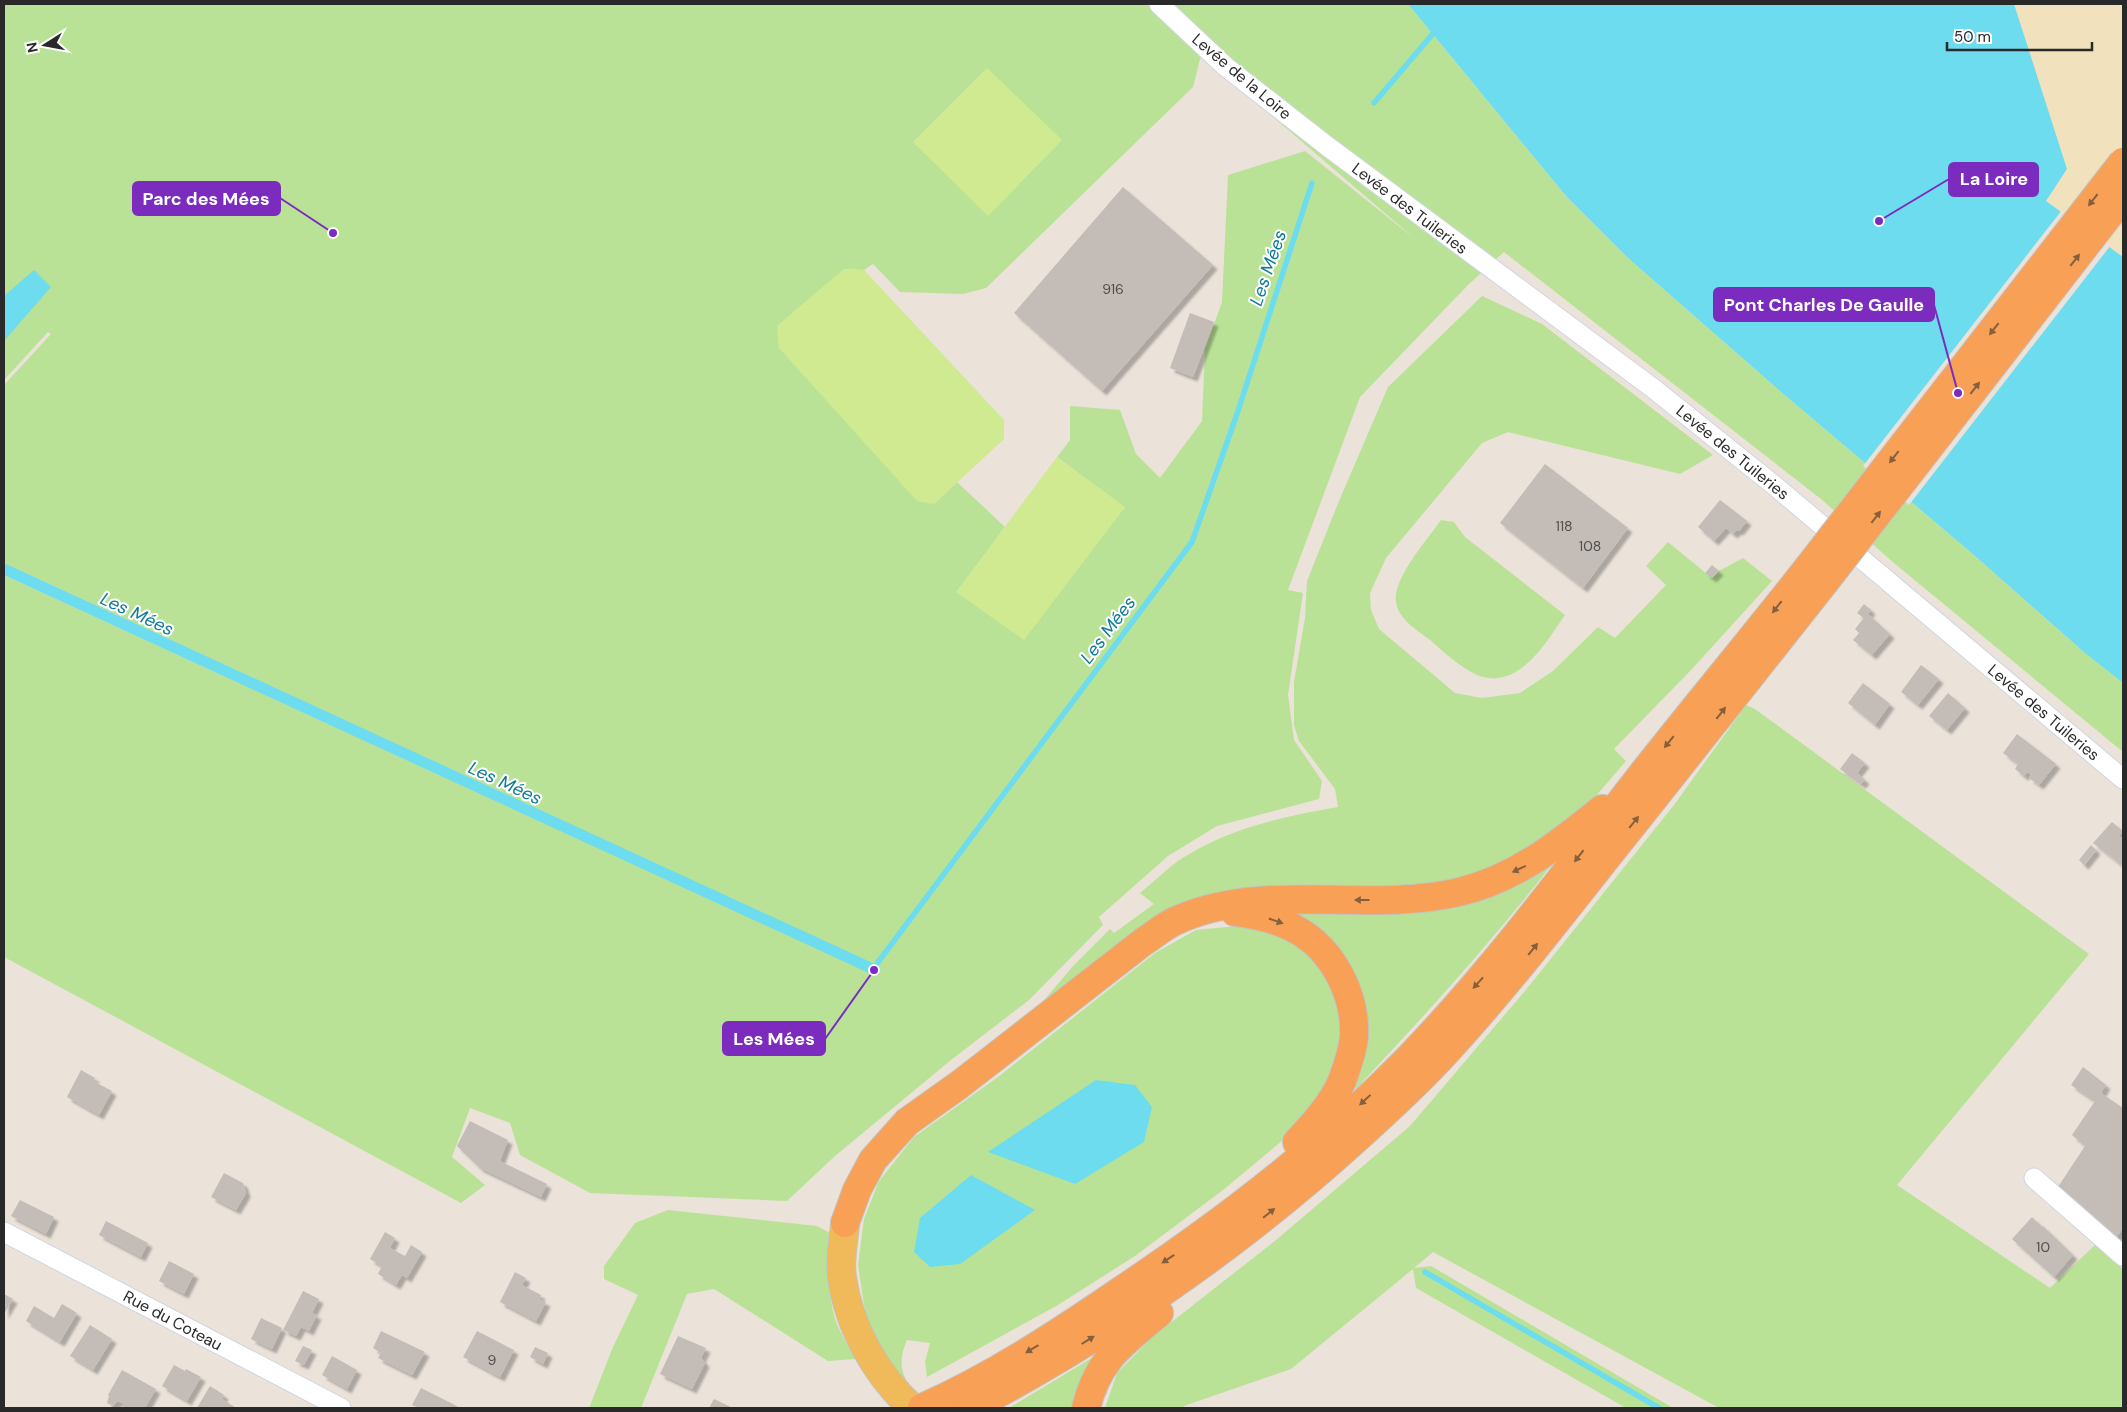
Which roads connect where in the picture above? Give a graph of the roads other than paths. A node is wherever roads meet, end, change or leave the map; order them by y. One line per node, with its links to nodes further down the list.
1 (1158, 4): 2 (street, Levée de la Loire)
2 (1327, 146): 7 (street, Levée des Tuileries)
3 (2123, 162): 5 (highway, one-way to 5, bridge)
4 (2123, 197): 5 (highway, one-way to 4, bridge)
5 (1816, 576): 6 (highway, one-way to 6); 12 (highway, one-way to 5)
6 (1641, 776): 8 (highway, one-way to 8); 12 (highway, one-way to 12)
7 (2123, 779)
8 (1211, 909): 10 (highway); 12 (highway, one-way to 12)
9 (2034, 1178): 13 (street)
10 (845, 1223): 14 (main road)
11 (4, 1232): 15 (street, Rue du Coteau)
12 (1220, 1238): 14 (highway, one-way to 14); 16 (highway, one-way to 12); 17 (highway)
13 (2123, 1256)
14 (921, 1407)
15 (341, 1408)
16 (971, 1408)
17 (1086, 1408)

